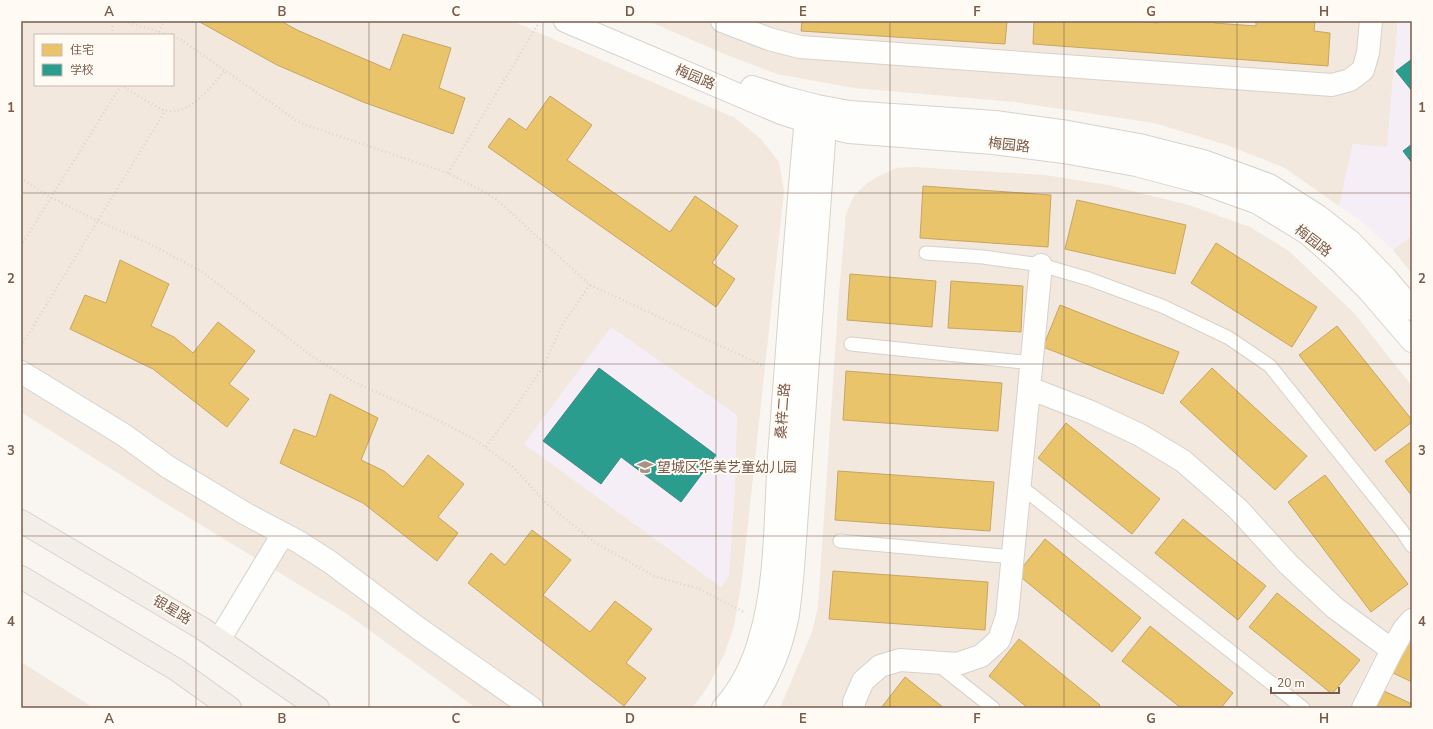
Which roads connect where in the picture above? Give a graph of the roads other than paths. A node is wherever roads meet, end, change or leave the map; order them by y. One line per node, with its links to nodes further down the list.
1 (565, 21): 5 (street, 梅园路)
2 (594, 21): 5 (street, 梅园路)
3 (722, 21): 4 (street)
4 (1371, 21)
5 (816, 115): 8 (street, 梅园路); 9 (street, 梅园路); 28 (street, 桑梓二路); 29 (street, 桑梓二路)
6 (926, 253): 7 (lane)
7 (1041, 265): 11 (street); 18 (lane)
8 (1412, 309)
9 (1412, 341)
10 (852, 344): 11 (lane)
11 (1032, 363): 13 (street)
12 (21, 372): 16 (street)
13 (1030, 388): 14 (street); 23 (street)
14 (1020, 486): 19 (street); 32 (lane)
15 (21, 521): 22 (main road, 银星路)
16 (283, 534): 22 (street); 27 (street)
17 (840, 541): 19 (lane)
18 (1412, 546)
19 (1013, 557): 24 (street)
20 (21, 577): 25 (main road)
21 (1412, 620): 23 (street)
22 (219, 640): 26 (main road, 银星路)
23 (1392, 650): 33 (street)
24 (934, 662): 30 (street); 31 (lane)
25 (230, 708)
26 (318, 708)
27 (532, 708)
28 (723, 708)
29 (749, 708)
30 (854, 708)
31 (993, 708)
32 (1303, 708)
33 (1363, 708)

